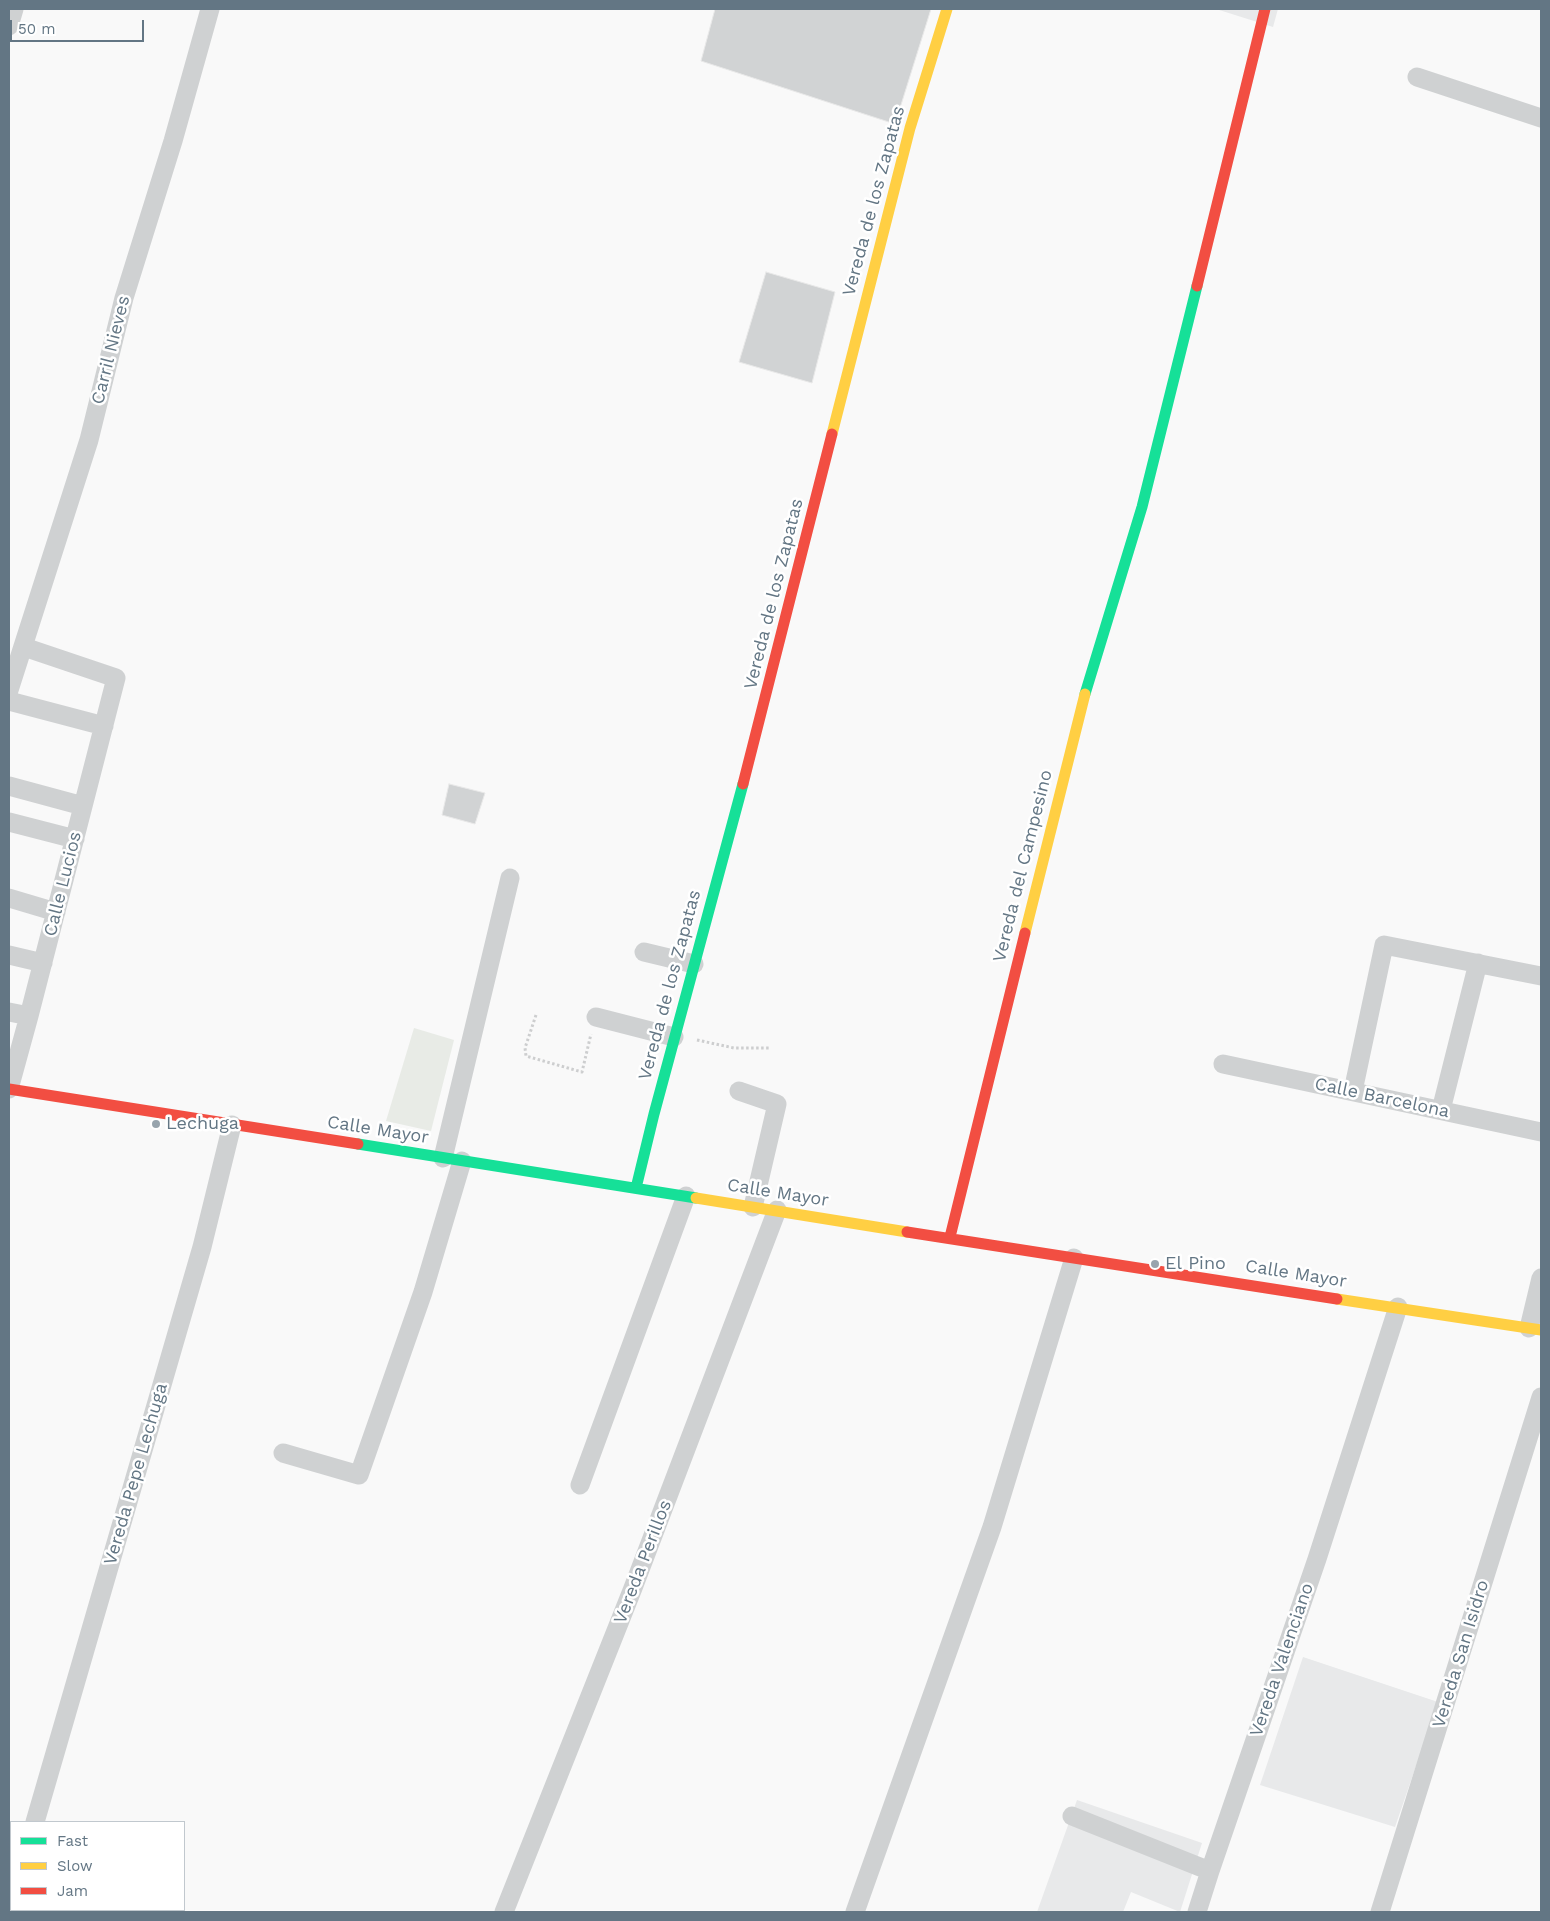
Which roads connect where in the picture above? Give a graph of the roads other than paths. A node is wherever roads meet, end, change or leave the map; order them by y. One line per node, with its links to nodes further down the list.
1 (14, 9): 5 (street)
2 (210, 9): 8 (street, Carril Nieves)
3 (947, 9): 23 (street, Vereda de los Zapatas)
4 (1265, 9): 42 (street, Vereda del Campesino)
5 (9, 26)
6 (1417, 77): 7 (street)
7 (1541, 118)
8 (24, 646): 9 (street, Carril Nieves); 11 (street, Calle Lucios)
9 (9, 690)
10 (9, 701): 11 (street)
11 (104, 726): 13 (street, Calle Lucios)
12 (9, 786): 13 (street)
13 (83, 806): 15 (street, Calle Lucios)
14 (9, 822): 15 (street)
15 (74, 839): 18 (street, Calle Lucios)
16 (510, 878): 36 (street)
17 (9, 898): 18 (street)
18 (56, 912): 21 (street, Calle Lucios)
19 (644, 952): 23 (street)
20 (9, 955): 21 (street)
21 (43, 963): 26 (street, Calle Lucios)
22 (1478, 963): 24 (street); 31 (street); 33 (street)
23 (694, 964): 28 (street, Vereda de los Zapatas)
24 (1541, 976)
25 (9, 1012): 26 (street)
26 (29, 1016): 30 (street, Calle Lucios)
27 (596, 1017): 28 (street)
28 (674, 1037): 38 (street, Vereda de los Zapatas)
29 (1223, 1064): 31 (street, Calle Barcelona)
30 (9, 1089): 34 (street, Calle Mayor)
31 (1352, 1091): 33 (street, Calle Barcelona)
32 (739, 1092): 40 (street)
33 (1441, 1110): 35 (street, Calle Barcelona)
34 (232, 1125): 36 (street, Calle Mayor); 51 (street, Vereda Pepe Lechuga)
35 (1541, 1132)
36 (443, 1158): 37 (street, Calle Mayor)
37 (462, 1161): 38 (street, Calle Mayor); 48 (street)
38 (636, 1188): 39 (street, Calle Mayor)
39 (686, 1196): 40 (street, Calle Mayor); 49 (street)
40 (753, 1207): 41 (street, Calle Mayor)
41 (777, 1210): 42 (street, Calle Mayor); 53 (street, Vereda Perillos)
42 (950, 1237): 43 (street, Calle Mayor)
43 (1074, 1258): 45 (street, Calle Mayor); 54 (street)
44 (1541, 1278): 46 (street)
45 (1398, 1307): 46 (street, Calle Mayor); 52 (street, Vereda Valenciano)
46 (1535, 1329)
47 (1541, 1397): 56 (street, Vereda San Isidro)
48 (283, 1453)
49 (580, 1485)
50 (1072, 1816): 52 (street)
51 (35, 1821)
52 (1210, 1871): 55 (street, Vereda Valenciano)
53 (504, 1912)
54 (855, 1912)
55 (1197, 1912)
56 (1380, 1912)

